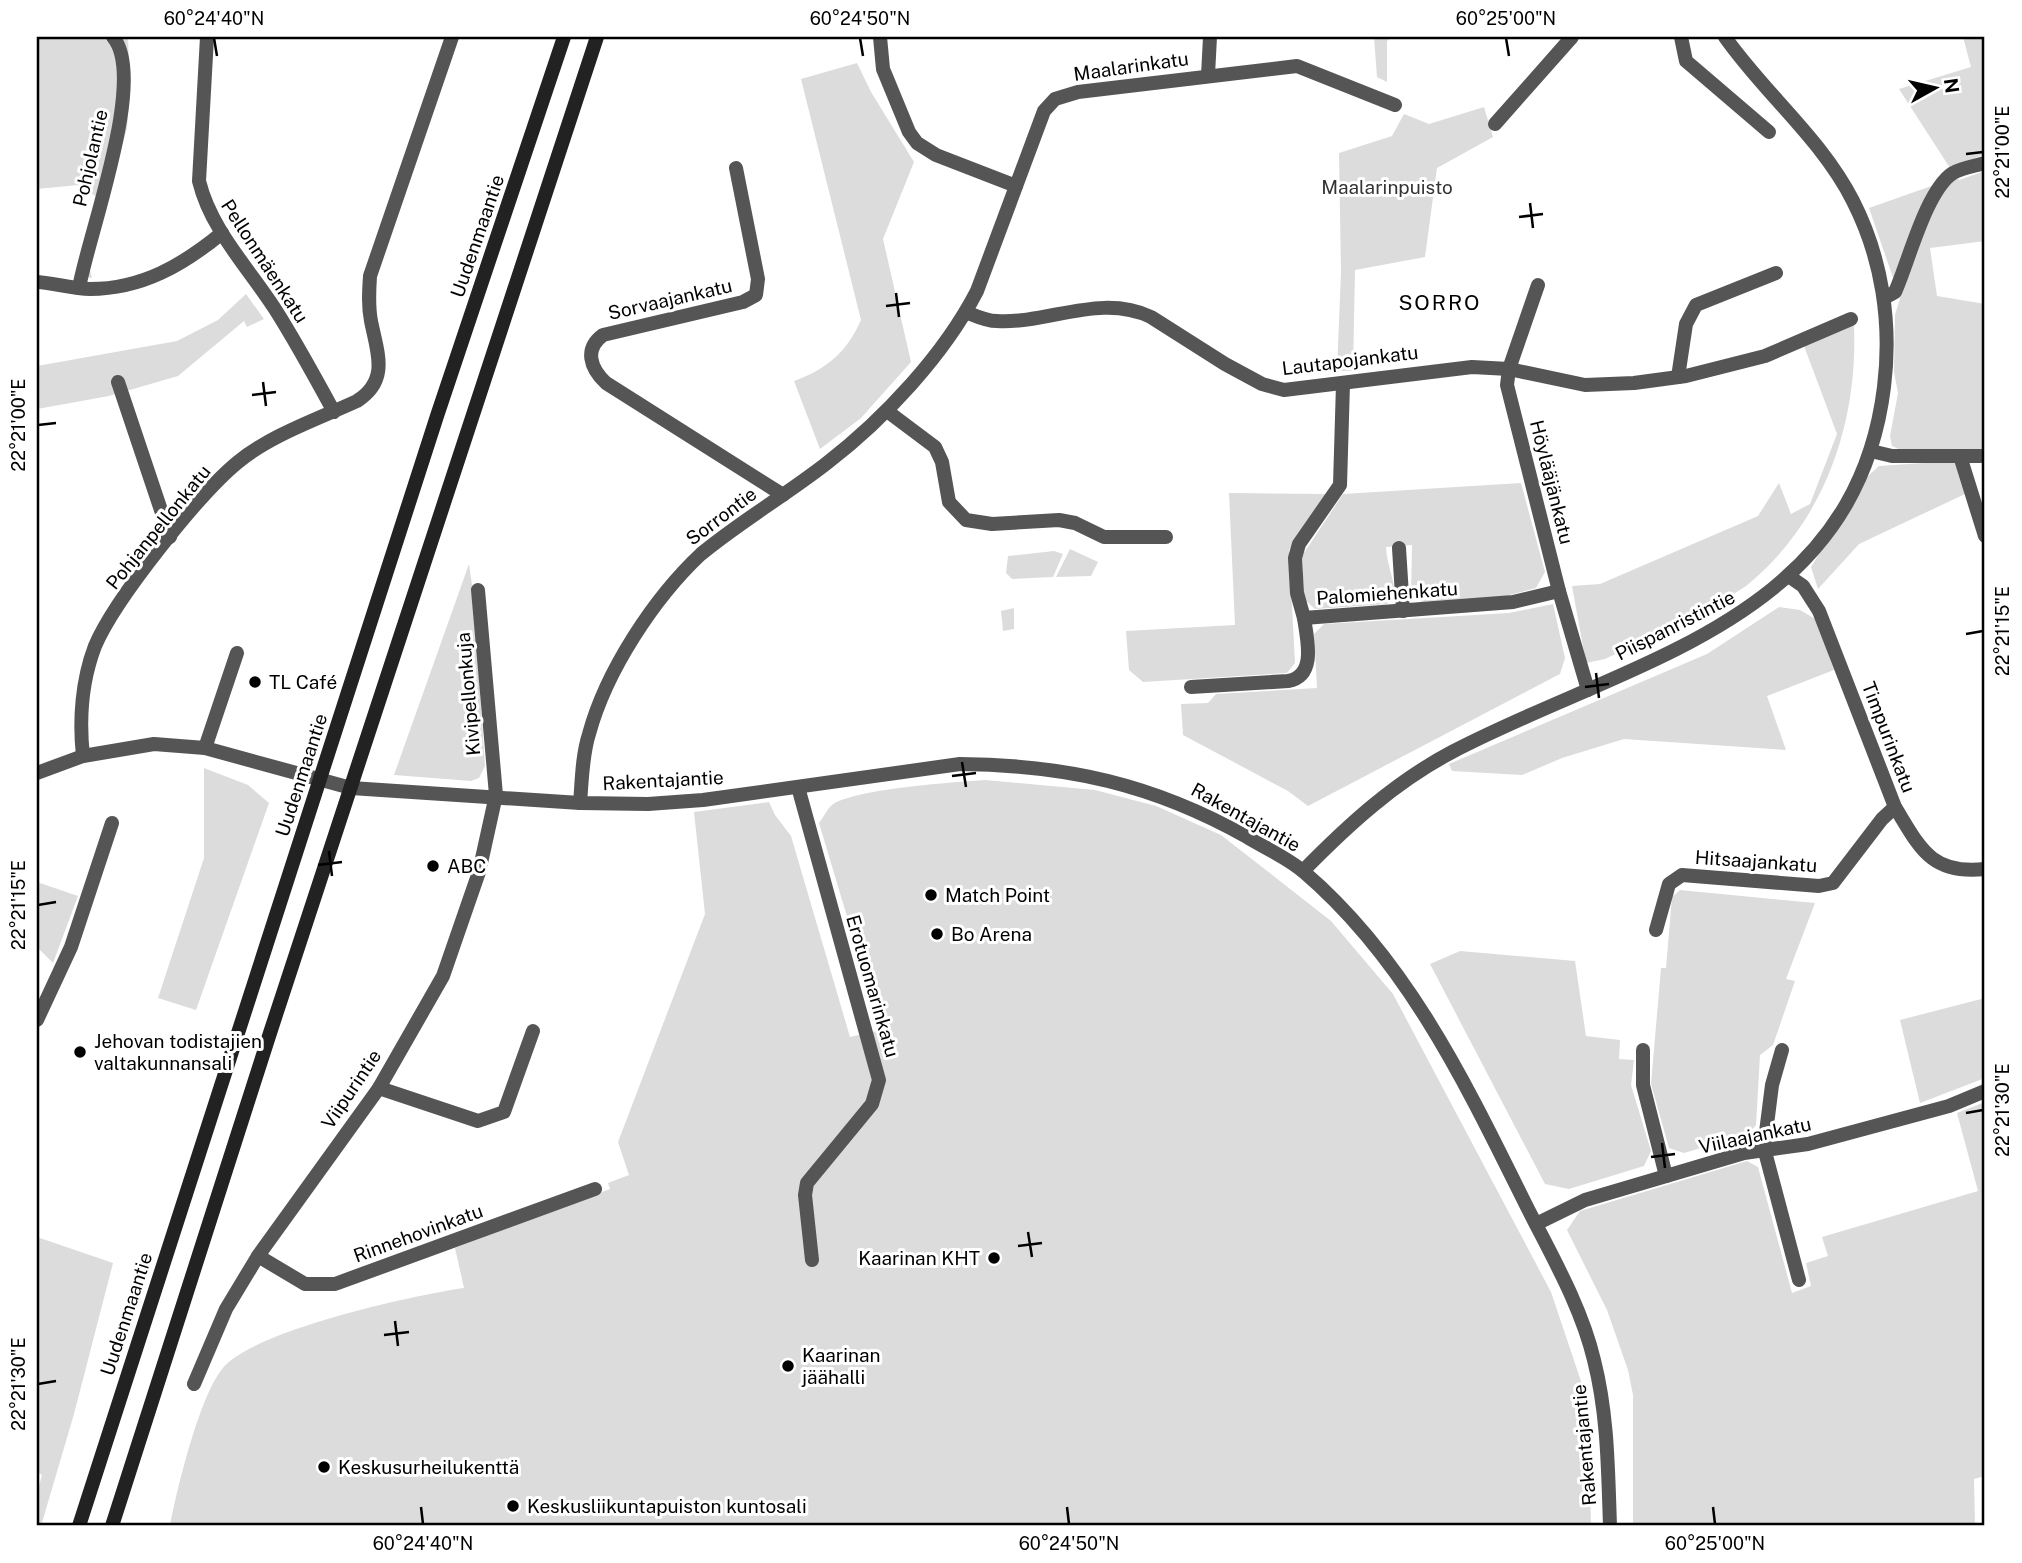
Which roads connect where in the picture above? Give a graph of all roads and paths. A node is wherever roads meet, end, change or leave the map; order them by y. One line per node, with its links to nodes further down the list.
1 (113, 37): 22 (street, Pohjolantie)
2 (207, 37): 18 (street, Pellonmäenkatu)
3 (452, 37): 31 (street, Pohjanpellonkatu)
4 (564, 37): 51 (main road, Uudenmaantie)
5 (597, 37): 53 (main road)
6 (880, 37): 17 (street)
7 (1210, 37): 11 (street)
8 (1572, 37): 13 (street)
9 (1681, 37): 14 (street)
10 (1725, 37): 23 (street, Piispanristintie)
11 (1208, 75): 12 (street, Maalarinkatu); 17 (street, Maalarinkatu)
12 (1395, 105)
13 (1495, 124)
14 (1769, 132)
15 (1985, 163): 23 (street)
16 (736, 168): 35 (street, Sorvaajankatu)
17 (1016, 186): 24 (street, Maalarinkatu)
18 (222, 233): 22 (street); 31 (street, Pellonmäenkatu)
19 (1776, 273): 27 (street)
20 (37, 282): 22 (street)
21 (1538, 285): 26 (street, Höylääjänkatu)
22 (79, 288)
23 (1884, 298): 32 (street, Piispanristintie)
24 (966, 312): 29 (street, Lautapojankatu); 30 (street, Sorrontie)
25 (1851, 319): 27 (street, Lautapojankatu)
26 (1509, 369): 27 (street, Lautapojankatu); 29 (street, Lautapojankatu); 42 (street, Höylääjänkatu)
27 (1678, 377)
28 (118, 382): 37 (street)
29 (1343, 384): 44 (street)
30 (887, 411): 35 (street, Sorrontie); 38 (street)
31 (334, 412): 37 (street, Pohjanpellonkatu)
32 (1871, 451): 33 (street); 40 (street, Piispanristintie)
33 (1961, 456): 34 (street); 36 (street)
34 (1985, 456)
35 (783, 495): 55 (street, Sorrontie)
36 (1985, 536)
37 (170, 537): 49 (street, Pohjanpellonkatu)
38 (1166, 537)
39 (1399, 548): 43 (street)
40 (1790, 577): 47 (street, Piispanristintie); 56 (street, Timpurinkatu)
41 (478, 590): 54 (street, Kivipellonkuja)
42 (1559, 591): 43 (street, Palomiehenkatu); 47 (street, Höylääjänkatu)
43 (1403, 611): 44 (street, Palomiehenkatu)
44 (1304, 618): 46 (street, Palomiehenkatu)
45 (237, 653): 48 (street)
46 (1191, 687)
47 (1588, 690): 59 (street, Piispanristintie)
48 (205, 748): 49 (street, Rakentajantie); 51 (street, Rakentajantie)
49 (83, 756): 50 (street, Rakentajantie)
50 (37, 773)
51 (320, 780): 53 (street, Rakentajantie); 75 (main road, Uudenmaantie)
52 (798, 787): 55 (street, Rakentajantie); 59 (street, Rakentajantie); 72 (street, Erotuomarinkatu)
53 (351, 788): 54 (street, Rakentajantie); 76 (main road)
54 (496, 795): 55 (street, Rakentajantie); 65 (street, Viipurintie)
55 (580, 803)
56 (1895, 807): 58 (street, Timpurinkatu); 60 (street, Hitsaajankatu)
57 (112, 823): 61 (street)
58 (1985, 869)
59 (1303, 871): 70 (street, Rakentajantie)
60 (1656, 930)
61 (37, 1020)
62 (533, 1031): 65 (street)
63 (1643, 1050): 68 (street)
64 (1782, 1050): 67 (street)
65 (379, 1088): 71 (street, Viipurintie)
66 (1985, 1091): 67 (street, Viilaajankatu)
67 (1765, 1148): 68 (street, Viilaajankatu); 73 (street)
68 (1666, 1176): 70 (street, Viilaajankatu)
69 (595, 1189): 71 (street, Rinnehovinkatu)
70 (1535, 1224): 77 (street, Rakentajantie)
71 (258, 1256): 74 (street, Viipurintie)
72 (812, 1260)
73 (1798, 1280)
74 (194, 1384)
75 (79, 1526)
76 (112, 1526)
77 (1609, 1526)

